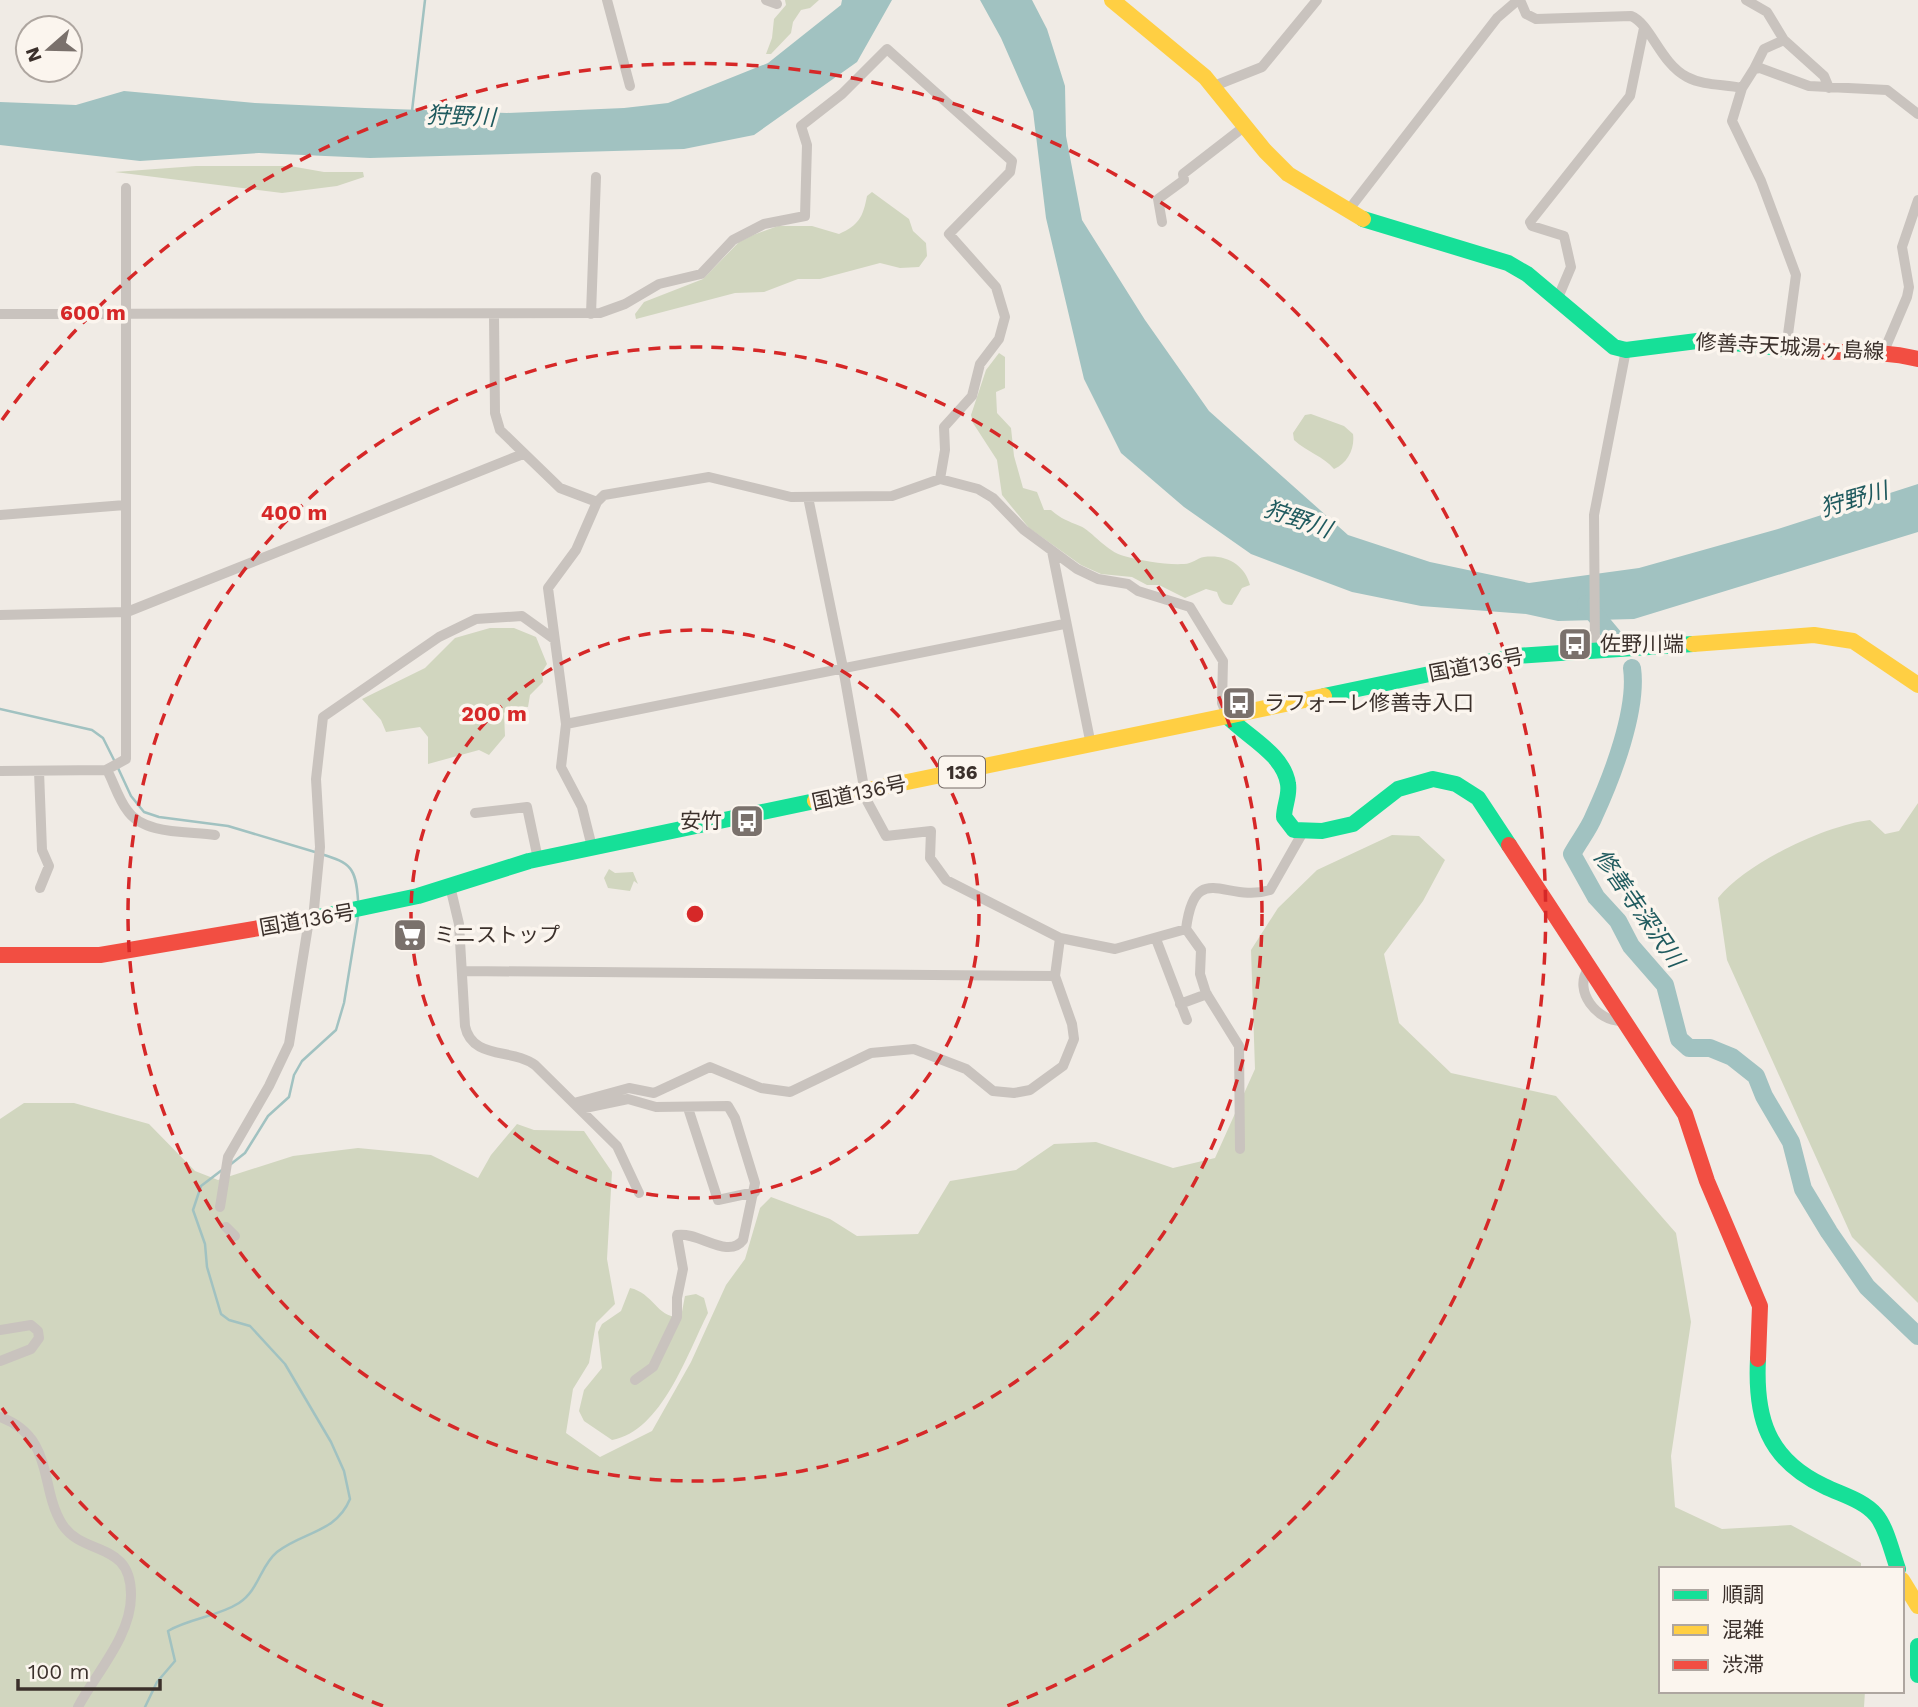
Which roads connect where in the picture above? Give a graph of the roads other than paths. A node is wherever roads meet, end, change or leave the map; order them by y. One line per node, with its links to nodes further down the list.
1 (607, 0): 9 (street)
2 (1317, 0): 10 (street)
3 (1519, 0): 6 (street); 18 (street)
4 (1746, 0): 7 (street)
5 (1117, 2): 10 (main road)
6 (1644, 28): 11 (street); 21 (street)
7 (1784, 40): 8 (street); 12 (street)
8 (1754, 69): 11 (street); 12 (street)
9 (630, 86)
10 (1213, 86): 14 (main road)
11 (1742, 88): 27 (street)
12 (1829, 88): 13 (street)
13 (1918, 114)
14 (1245, 126): 18 (main road); 19 (street)
15 (597, 177): 24 (street)
16 (126, 188): 23 (street)
17 (1918, 200): 20 (street)
18 (1347, 212): 21 (main road)
19 (1162, 222)
20 (1913, 287): 28 (street)
21 (1557, 300): 26 (main road)
22 (0, 314): 23 (street)
23 (126, 314): 25 (street); 34 (street)
24 (591, 314): 25 (street); 31 (street)
25 (494, 315): 30 (street)
26 (1626, 349): 27 (main road, 修善寺天城湯ヶ島線); 41 (street)
27 (1787, 349): 28 (main road, 修善寺天城湯ヶ島線)
28 (1884, 351): 29 (main road, 修善寺天城湯ヶ島線)
29 (1918, 359)
30 (523, 454): 33 (street); 37 (street)
31 (940, 479): 32 (street); 36 (street)
32 (808, 497): 33 (street); 42 (street)
33 (597, 502): 40 (street)
34 (125, 505): 35 (street); 37 (street)
35 (0, 515)
36 (1052, 551): 39 (street); 44 (street)
37 (127, 612): 38 (street); 47 (street)
38 (0, 615)
39 (1065, 624): 42 (street); 46 (street)
40 (554, 639): 45 (street); 58 (street)
41 (1595, 645): 43 (main road, 国道136号 / 136); 44 (main road, 国道136号 / 136)
42 (844, 668): 45 (street); 50 (street)
43 (1918, 685)
44 (1227, 716): 46 (main road, 国道136号 / 136); 52 (main road)
45 (566, 724): 54 (street)
46 (1091, 745): 50 (main road, 国道136号 / 136)
47 (108, 770): 49 (street); 53 (street)
48 (0, 771): 49 (street)
49 (39, 771): 57 (street)
50 (866, 792): 54 (main road, 国道136号 / 136); 60 (street)
51 (475, 813): 55 (street)
52 (1303, 832): 59 (street); 80 (main road)
53 (215, 835)
54 (592, 847): 55 (main road, 国道136号 / 136)
55 (538, 859): 56 (main road, 国道136号 / 136)
56 (450, 886): 58 (main road, 国道136号 / 136); 63 (street)
57 (40, 888)
58 (311, 919): 62 (main road, 国道136号 / 136); 73 (street)
59 (1186, 929): 61 (street); 65 (street)
60 (1060, 939): 61 (street); 64 (street)
61 (1156, 939): 66 (street)
62 (0, 955)
63 (464, 971): 64 (street); 68 (street)
64 (1055, 976): 68 (street)
65 (1207, 994): 66 (street); 70 (street)
66 (1180, 1004): 67 (street)
67 (1187, 1020)
68 (577, 1106): 69 (street); 72 (street)
69 (688, 1108): 71 (street); 71 (street)
70 (1240, 1149)
71 (755, 1192): 78 (street)
72 (639, 1193)
73 (220, 1207)
74 (226, 1227): 75 (street)
75 (235, 1236)
76 (0, 1330): 77 (street)
77 (0, 1362)
78 (635, 1380)
79 (0, 1417): 85 (street)
80 (1897, 1567)
81 (1904, 1583): 82 (main road)
82 (1918, 1606)
83 (1918, 1646): 84 (main road)
84 (1918, 1675)
85 (78, 1707)

